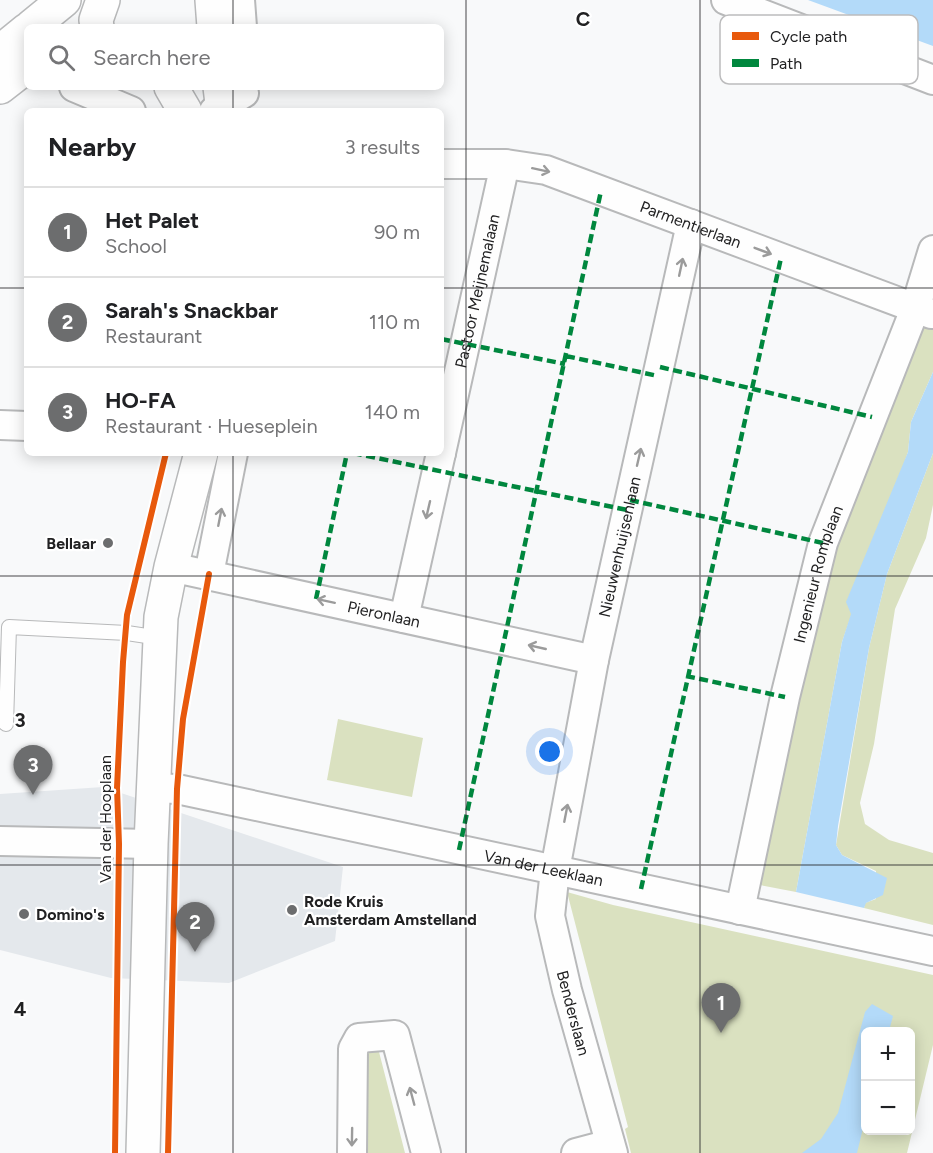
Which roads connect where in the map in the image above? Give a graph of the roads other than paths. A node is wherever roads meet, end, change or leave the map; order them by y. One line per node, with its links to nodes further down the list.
1 (64, 0): 8 (street)
2 (103, 0): 9 (street)
3 (192, 0): 10 (street)
4 (212, 0): 11 (street)
5 (240, 0): 12 (street)
6 (726, 0): 7 (street)
7 (765, 15)
8 (39, 24)
9 (97, 24)
10 (192, 24)
11 (214, 24)
12 (242, 24)
13 (18, 44): 16 (street)
14 (918, 74): 15 (street)
15 (933, 80)
16 (0, 87)
17 (81, 90): 19 (street)
18 (173, 90): 20 (street)
19 (124, 108)
20 (183, 108)
21 (444, 164): 22 (street, Parmentierlaan)
22 (505, 164): 23 (street, Parmentierlaan, one-way to 23); 28 (street, Pastoor Meijnemalaan)
23 (691, 224): 25 (street, Parmentierlaan, one-way to 25); 36 (street, Nieuwenhuijsenlaan, one-way to 23)
24 (933, 250): 25 (street, Ingenieur Romplaan)
25 (924, 312): 42 (street, Ingenieur Romplaan)
26 (0, 425): 27 (street)
27 (24, 426)
28 (444, 439)
29 (198, 456): 32 (street)
30 (232, 456): 33 (street, one-way to 30)
31 (440, 456): 34 (street, Pastoor Meijnemalaan, one-way to 34)
32 (171, 567): 33 (street, Pieronlaan); 35 (street)
33 (209, 574): 34 (street, Pieronlaan, one-way to 33)
34 (405, 618): 36 (street, Pieronlaan, one-way to 34)
35 (160, 638): 37 (lane); 38 (street)
36 (594, 660): 41 (street, Nieuwenhuijsenlaan, one-way to 36)
37 (6, 724)
38 (153, 788): 40 (street); 41 (street, Van der Leeklaan)
39 (0, 841): 40 (street)
40 (151, 844): 45 (street)
41 (555, 870): 42 (street, Van der Leeklaan); 44 (street, Benderslaan)
42 (740, 910): 43 (street, Van der Leeklaan)
43 (933, 951)
44 (611, 1149): 48 (street)
45 (144, 1153)
46 (352, 1153): 47 (street, one-way to 46)
47 (426, 1153)
48 (576, 1153)

